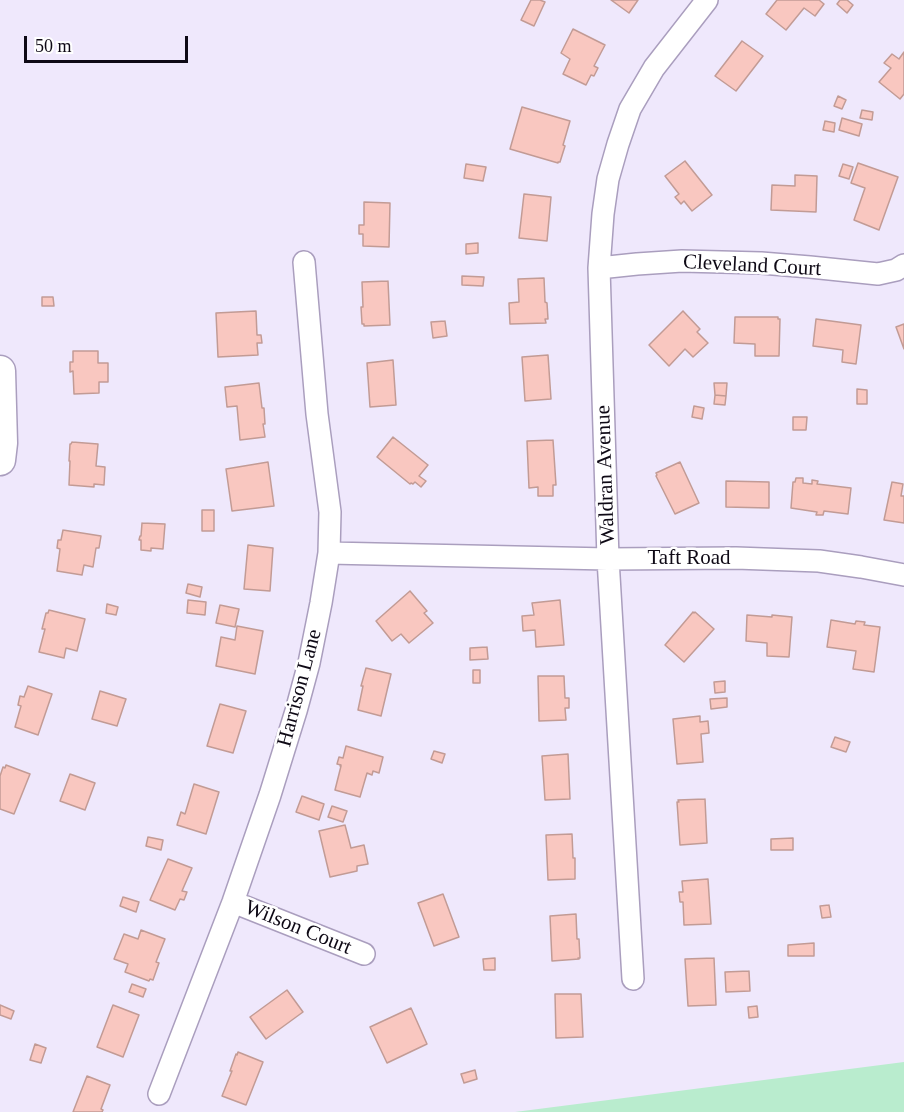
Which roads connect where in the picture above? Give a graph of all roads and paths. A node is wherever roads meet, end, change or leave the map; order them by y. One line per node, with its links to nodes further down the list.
1 (707, 0): 4 (street, Waldran Avenue)
2 (304, 262): 7 (street, Harrison Lane)
3 (904, 265): 4 (street, Cleveland Court)
4 (599, 268): 8 (street, Waldran Avenue)
5 (0, 371): 6 (main road)
6 (0, 460)
7 (329, 553): 8 (street, Taft Road); 10 (street, Harrison Lane)
8 (608, 558): 9 (street, Taft Road); 12 (street, Waldran Avenue)
9 (904, 575)
10 (232, 902): 11 (street, Wilson Court); 13 (street, Harrison Lane)
11 (364, 954)
12 (633, 979)
13 (159, 1094)

